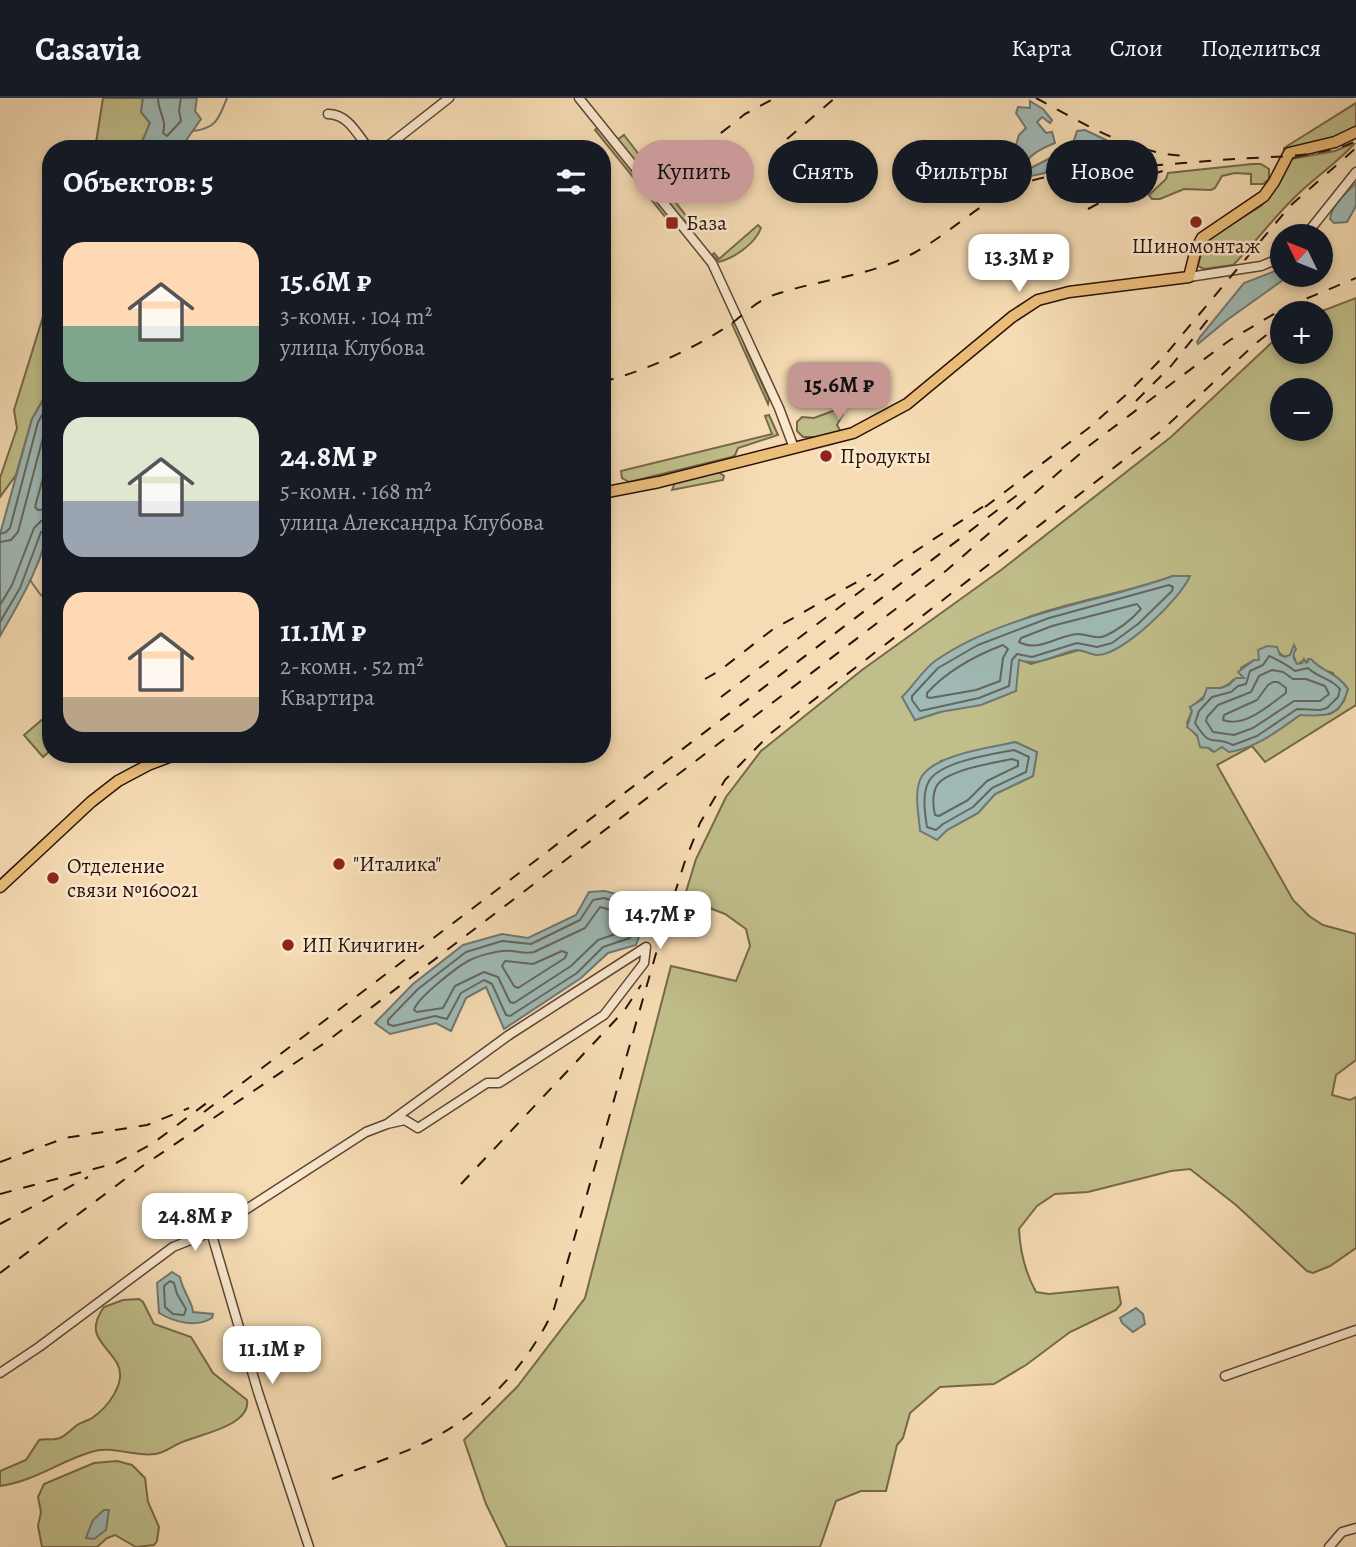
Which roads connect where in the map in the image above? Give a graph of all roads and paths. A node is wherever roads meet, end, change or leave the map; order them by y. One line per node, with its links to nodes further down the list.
1 (449, 98): 6 (street)
2 (579, 98): 11 (street)
3 (328, 114): 5 (street)
4 (1356, 132): 10 (main road)
5 (362, 140)
6 (395, 140)
7 (1356, 172): 8 (street)
8 (1315, 224)
9 (1270, 262): 10 (street)
10 (1189, 277): 11 (main road)
11 (794, 447): 12 (main road)
12 (611, 491)
13 (153, 763): 14 (main road)
14 (0, 887)
15 (387, 1124): 15 (street); 16 (street)
16 (211, 1232): 18 (street); 21 (street)
17 (1356, 1330): 19 (street)
18 (0, 1373)
19 (1225, 1376)
20 (1356, 1528): 22 (street)
21 (309, 1547)
22 (1329, 1547)

